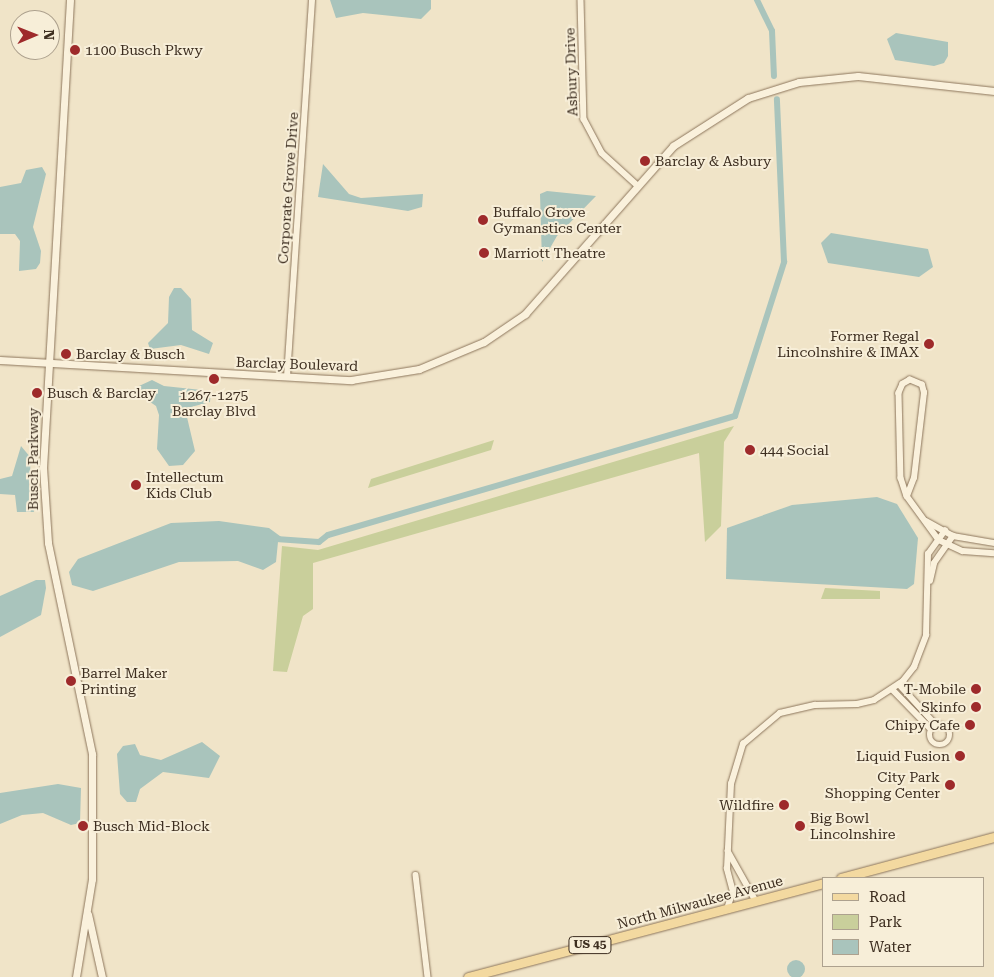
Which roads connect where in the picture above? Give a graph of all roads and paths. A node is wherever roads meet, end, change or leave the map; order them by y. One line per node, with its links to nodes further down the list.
1 (70, 0): 7 (street, Busch Parkway)
2 (312, 0): 8 (street, Corporate Grove Drive)
3 (581, 0): 5 (street, Asbury Drive)
4 (994, 91): 5 (street, Barclay Boulevard)
5 (636, 184): 8 (street, Barclay Boulevard)
6 (0, 360): 7 (street, Barclay Boulevard)
7 (48, 362): 8 (street, Barclay Boulevard); 27 (street, Busch Parkway)
8 (287, 377)
9 (906, 496): 9 (street); 10 (street)
10 (926, 521): 11 (street); 13 (street)
11 (945, 531): 12 (street); 13 (street)
12 (953, 536): 14 (street); 15 (street)
13 (939, 540): 15 (street); 17 (street)
14 (994, 543)
15 (947, 544): 16 (street); 17 (street)
16 (994, 553)
17 (930, 583): 18 (street)
18 (899, 684): 19 (street); 19 (street)
19 (892, 689): 21 (street)
20 (994, 836): 23 (main road)
21 (728, 851): 25 (street); 26 (street)
22 (416, 875): 30 (street)
23 (845, 877)
24 (822, 883): 25 (main road, North Milwaukee Avenue / US 45)
25 (756, 902): 26 (main road, North Milwaukee Avenue / US 45)
26 (727, 909): 31 (main road, North Milwaukee Avenue / US 45)
27 (88, 914): 28 (street, Busch Parkway); 29 (street, Busch Parkway)
28 (76, 977)
29 (102, 977)
30 (428, 977)
31 (468, 977)

